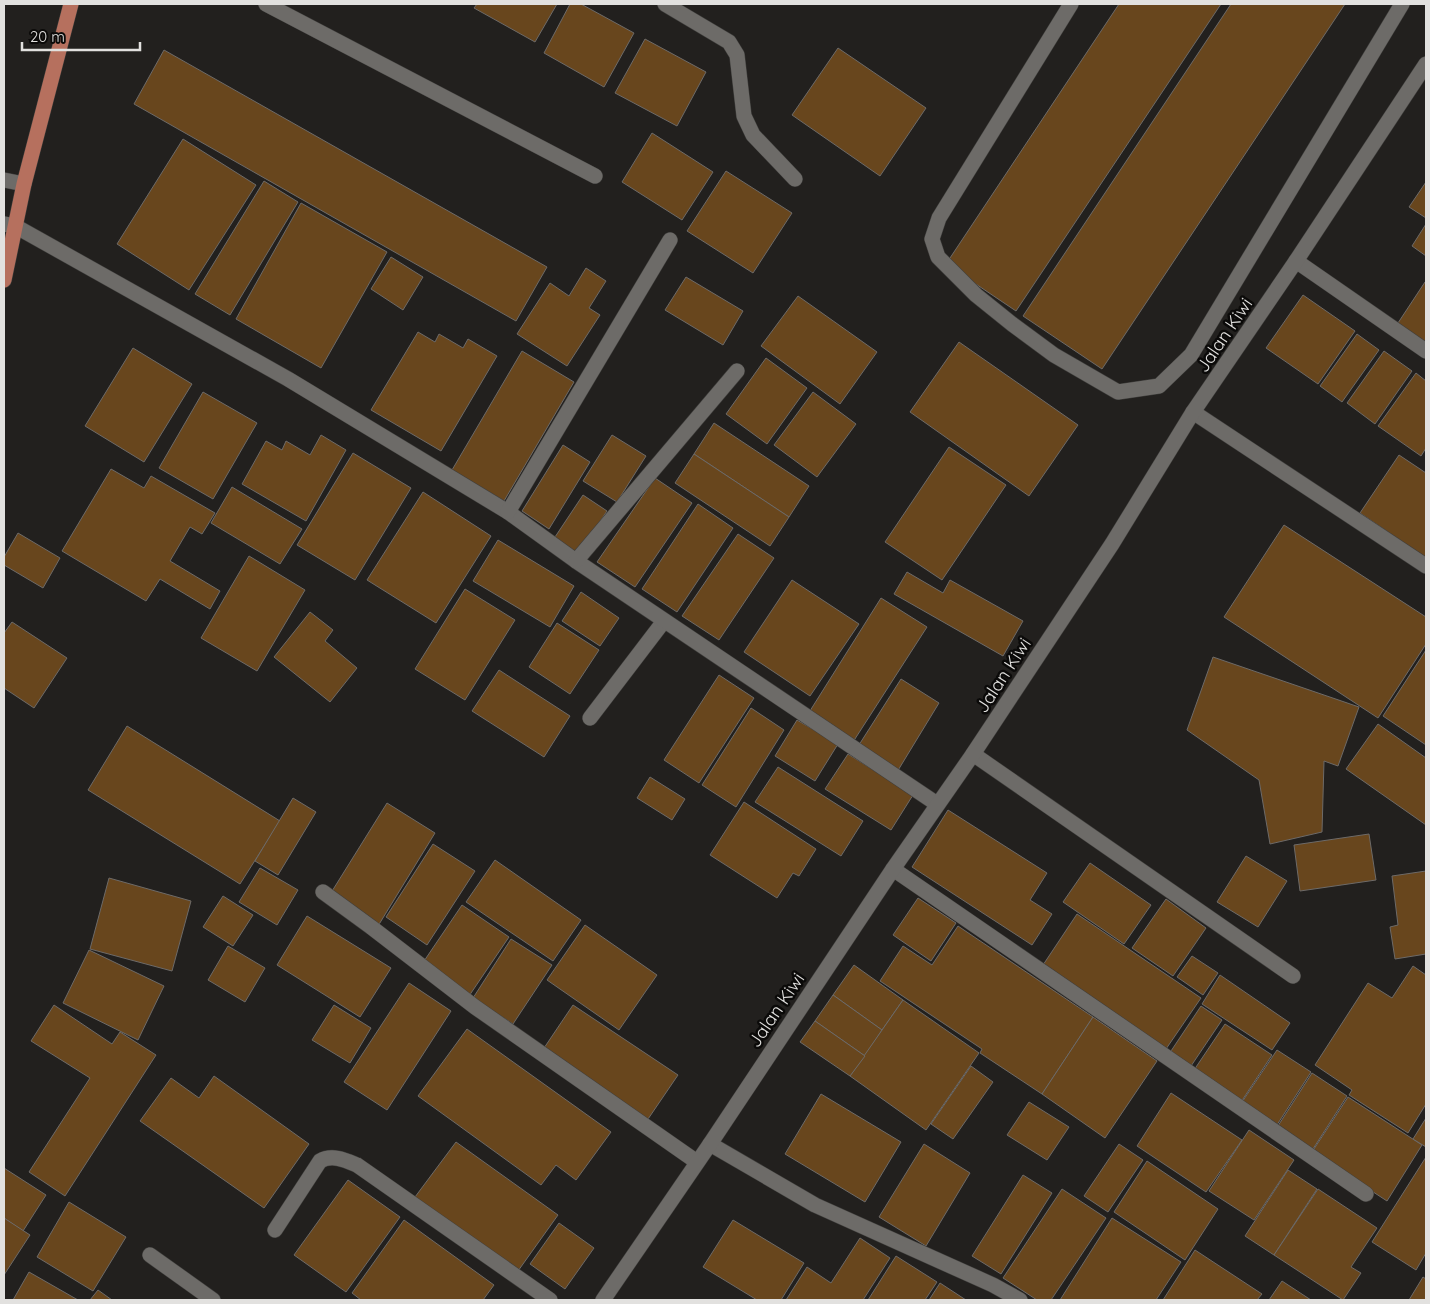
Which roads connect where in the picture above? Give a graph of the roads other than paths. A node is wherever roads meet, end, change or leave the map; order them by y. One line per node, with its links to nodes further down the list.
1 (71, 4): 10 (main road)
2 (266, 4): 7 (street)
3 (665, 4): 8 (street)
4 (1071, 4): 5 (street)
5 (1402, 4)
6 (1425, 68): 13 (street, Jalan Kiwi)
7 (595, 176)
8 (795, 179)
9 (4, 180): 10 (street)
10 (24, 184): 11 (main road)
11 (9, 225): 14 (main road); 18 (street)
12 (670, 240): 18 (street)
13 (1296, 261): 15 (street); 17 (street, Jalan Kiwi)
14 (4, 280)
15 (1426, 351)
16 (737, 372): 19 (street)
17 (1193, 412): 20 (street); 23 (street, Jalan Kiwi)
18 (508, 512): 19 (street)
19 (576, 561): 21 (street)
20 (1426, 566)
21 (664, 621): 22 (street); 24 (street)
22 (590, 718)
23 (974, 754): 24 (street, Jalan Kiwi); 27 (street)
24 (937, 804): 25 (street, Jalan Kiwi)
25 (892, 869): 28 (street, Jalan Kiwi); 30 (street)
26 (323, 892): 29 (street)
27 (1293, 976)
28 (710, 1144): 29 (street, Jalan Kiwi); 36 (street)
29 (697, 1162): 35 (street, Jalan Kiwi)
30 (1366, 1194)
31 (275, 1230): 34 (street)
32 (150, 1255): 33 (street)
33 (213, 1300)
34 (550, 1300)
35 (603, 1300)
36 (1020, 1300)

